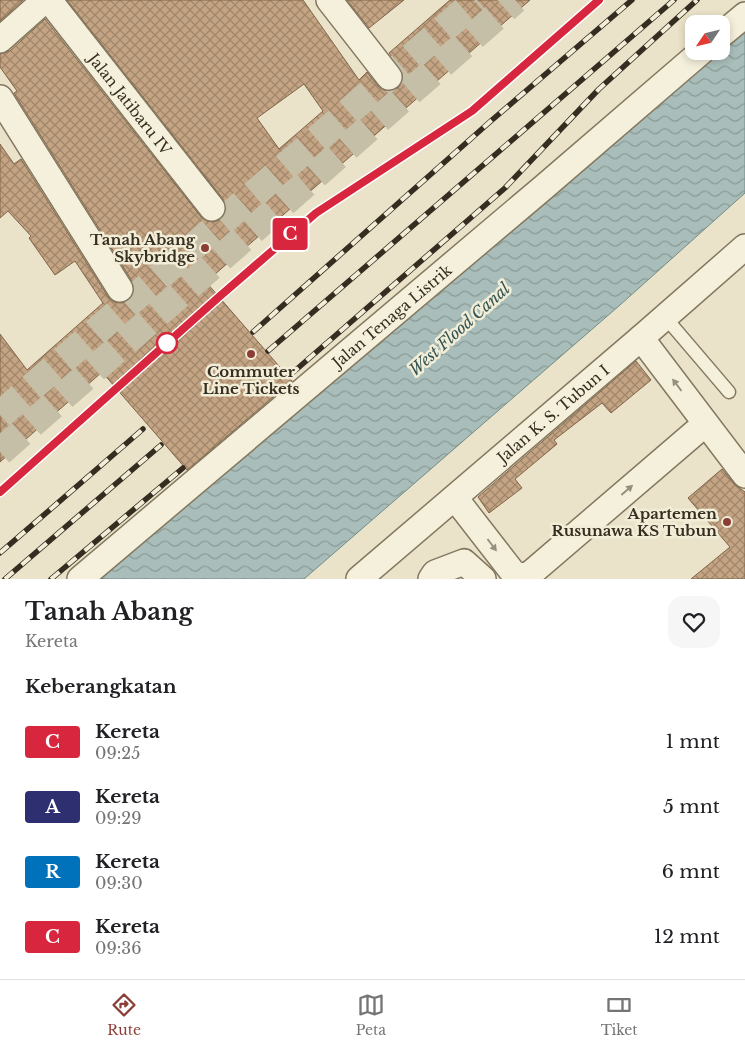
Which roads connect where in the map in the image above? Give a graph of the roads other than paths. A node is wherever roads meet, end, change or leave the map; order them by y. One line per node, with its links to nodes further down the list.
1 (45, 0): 6 (street)
2 (50, 0): 10 (street, Jalan Jatibaru IV)
3 (329, 0): 8 (street)
4 (745, 15): 5 (street)
5 (730, 28)
6 (0, 40)
7 (692, 60): 20 (street, Jalan Tenaga Listrik)
8 (389, 77)
9 (0, 98): 12 (street)
10 (212, 208)
11 (745, 247): 13 (street, Jalan K. S. Tubun I)
12 (120, 289)
13 (665, 317): 14 (street, Jalan K. S. Tubun I); 15 (lane)
14 (641, 338): 16 (street, one-way to 14); 18 (street, Jalan K. S. Tubun I)
15 (729, 392)
16 (705, 424): 17 (street); 19 (street, one-way to 16)
17 (745, 475)
18 (455, 498): 19 (street, one-way to 19); 21 (street, Jalan K. S. Tubun I)
19 (518, 577)
20 (80, 579)
21 (359, 579)
22 (432, 579): 23 (street)
23 (483, 579)

